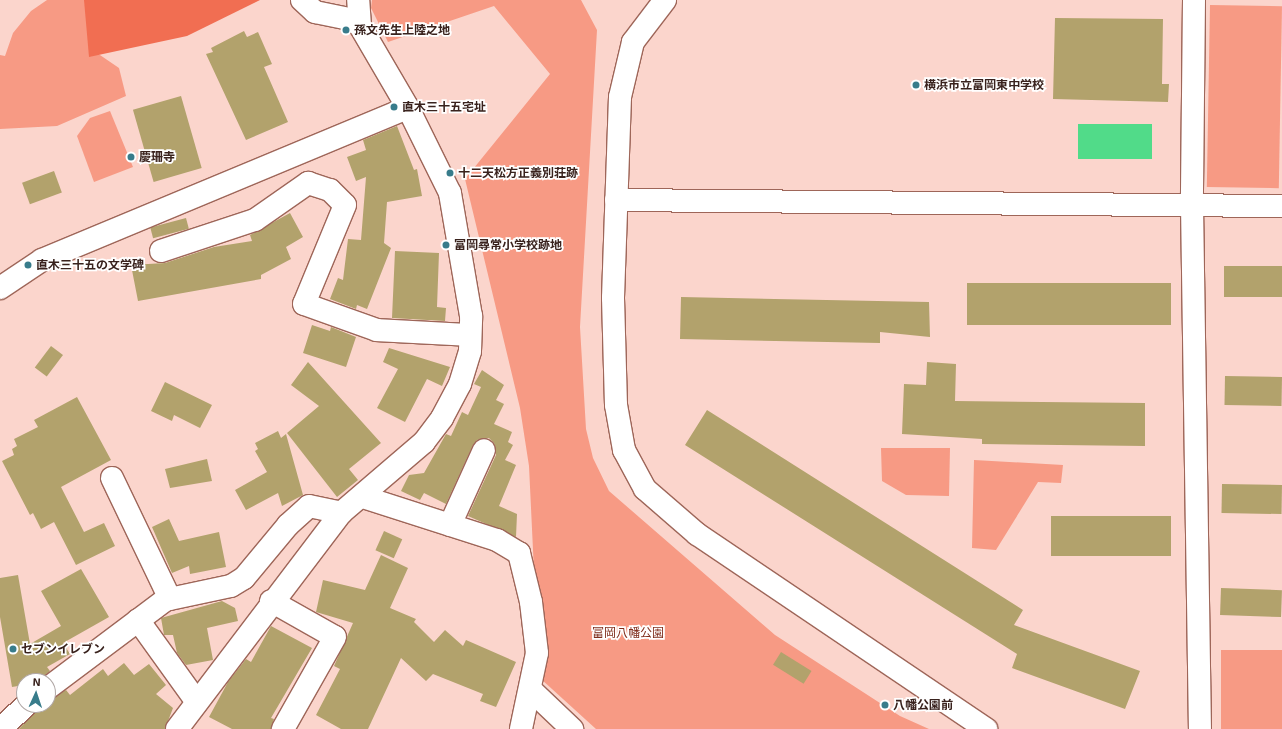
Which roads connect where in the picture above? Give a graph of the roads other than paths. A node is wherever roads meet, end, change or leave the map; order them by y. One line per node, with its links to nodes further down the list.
1 (302, 0): 4 (street)
2 (665, 0): 6 (street)
3 (1194, 0): 7 (street)
4 (359, 10): 5 (street)
5 (408, 108): 10 (street); 11 (street)
6 (616, 200): 7 (street); 29 (street)
7 (1192, 205): 8 (street); 30 (street)
8 (1282, 206)
9 (161, 251): 11 (street)
10 (0, 288)
11 (470, 335): 14 (street)
12 (484, 450): 16 (street)
13 (112, 478): 17 (street)
14 (363, 496): 15 (street); 16 (street)
15 (341, 513): 17 (street); 18 (street)
16 (450, 525): 21 (street)
17 (170, 599): 19 (street)
18 (271, 601): 22 (street); 26 (street)
19 (138, 620): 20 (street); 22 (street)
20 (56, 682)
21 (531, 690): 27 (street); 28 (street)
22 (197, 702): 24 (street)
23 (18, 713): 25 (street)
24 (185, 727)
25 (1, 729)
26 (283, 729)
27 (521, 729)
28 (572, 729)
29 (986, 729)
30 (1200, 729)

